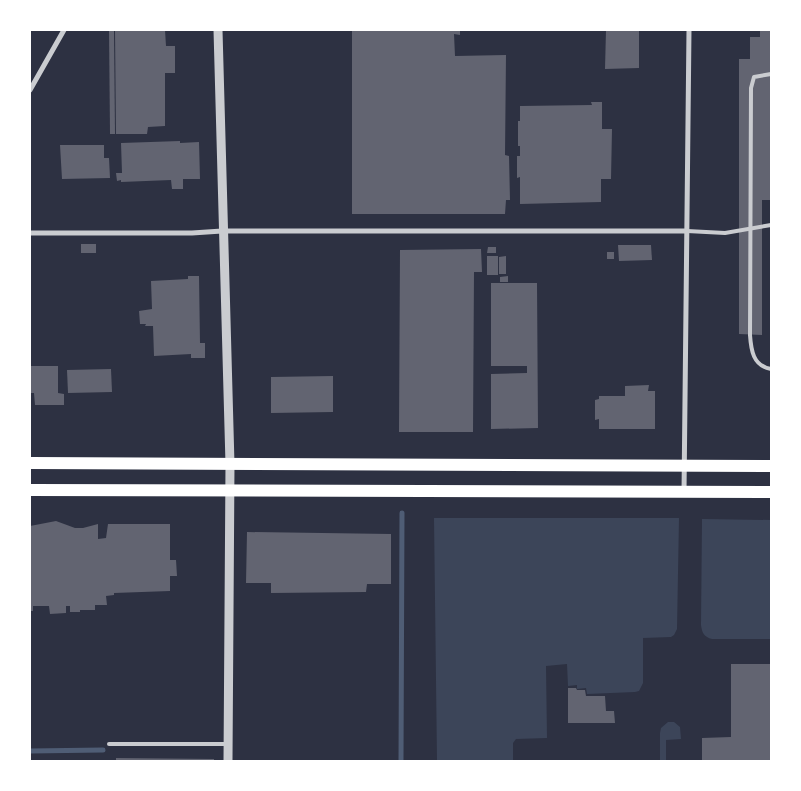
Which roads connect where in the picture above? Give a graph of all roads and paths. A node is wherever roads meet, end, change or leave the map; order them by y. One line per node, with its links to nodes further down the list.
1 (64, 30): 5 (street)
2 (218, 30): 7 (street)
3 (688, 30): 8 (street)
4 (769, 74): 10 (lane)
5 (30, 90)
6 (771, 225): 8 (lane)
7 (222, 231): 8 (street); 9 (street); 12 (street)
8 (687, 231): 13 (street)
9 (30, 233)
10 (771, 369)
11 (30, 464): 12 (main road)
12 (230, 464): 13 (main road); 16 (street)
13 (684, 465): 14 (main road); 17 (street)
14 (771, 466)
15 (30, 490): 16 (main road)
16 (230, 492): 17 (main road); 20 (street)
17 (684, 492): 18 (main road)
18 (771, 492)
19 (109, 744): 20 (lane)
20 (228, 744): 21 (street)
21 (228, 761)

